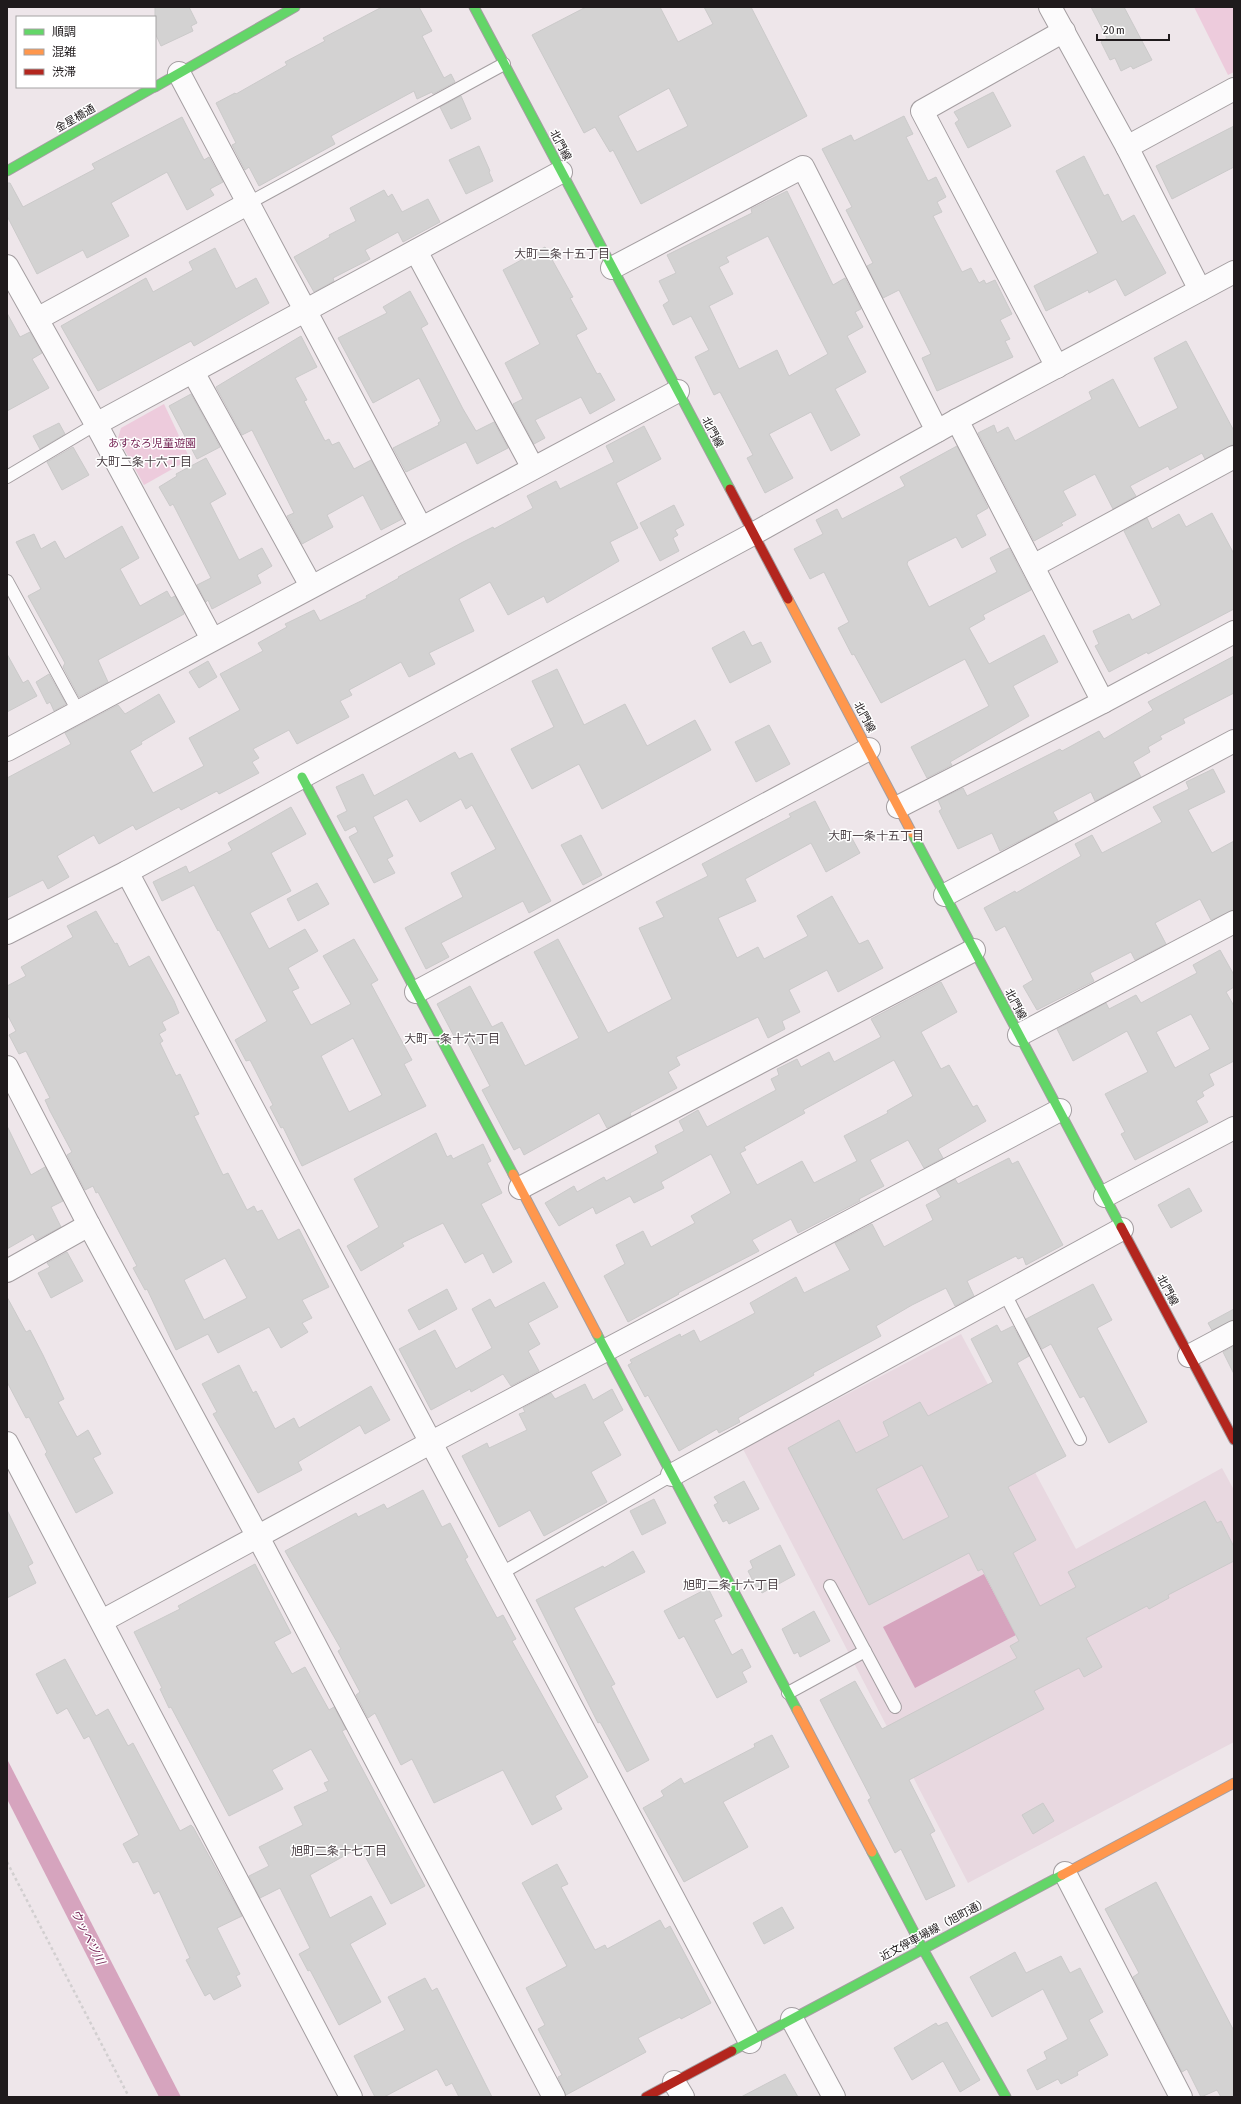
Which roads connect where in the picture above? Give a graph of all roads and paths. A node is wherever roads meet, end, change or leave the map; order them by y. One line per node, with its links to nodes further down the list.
1 (295, 7): 6 (street, 金星橋通)
2 (474, 7): 5 (street, 北門線)
3 (1052, 8): 4 (street)
4 (1064, 32): 10 (street); 21 (street)
5 (504, 64): 12 (street, 北門線); 13 (lane)
6 (179, 73): 7 (street, 金星橋通); 13 (street)
7 (156, 86)
8 (153, 88): 11 (street, 金星橋通)
9 (1234, 89): 10 (street)
10 (1127, 147): 18 (street)
11 (7, 170)
12 (561, 172): 14 (street); 16 (street, 北門線)
13 (247, 204): 19 (street); 20 (street)
14 (416, 251): 19 (street); 28 (street)
15 (7, 266): 20 (street)
16 (612, 268): 23 (street, 北門線); 26 (street)
17 (1234, 272): 18 (street)
18 (1200, 290): 21 (street)
19 (304, 311): 22 (street); 30 (street)
20 (37, 319): 25 (street)
21 (1057, 367): 24 (street)
22 (193, 372): 25 (street); 34 (street)
23 (678, 391): 28 (street); 31 (street, 北門線)
24 (957, 420): 26 (street); 32 (street)
25 (96, 424): 29 (lane); 36 (street)
26 (937, 431): 31 (street)
27 (1234, 457): 32 (street)
28 (533, 468): 30 (street)
29 (7, 477)
30 (421, 528): 34 (street)
31 (753, 534): 40 (street, 北門線); 42 (street)
32 (1033, 566): 37 (street)
33 (7, 581): 38 (lane)
34 (311, 586): 36 (street)
35 (1234, 632): 37 (street)
36 (212, 639): 38 (street)
37 (1103, 702): 43 (street)
38 (78, 711): 41 (street)
39 (1234, 741): 45 (street)
40 (869, 749): 43 (street, 北門線); 49 (street)
41 (7, 750)
42 (302, 777): 44 (street); 49 (street)
43 (898, 807): 45 (street, 北門線)
44 (127, 872): 47 (street); 66 (street)
45 (945, 895): 48 (street, 北門線)
46 (1234, 922): 50 (street)
47 (7, 933)
48 (974, 950): 50 (street, 北門線); 54 (street)
49 (416, 992): 54 (street)
50 (1019, 1035): 52 (street, 北門線)
51 (7, 1067): 56 (street)
52 (1060, 1110): 55 (street, 北門線); 61 (street)
53 (1234, 1128): 55 (street)
54 (520, 1188): 61 (street)
55 (1105, 1196): 57 (street, 北門線)
56 (89, 1225): 58 (street); 68 (street)
57 (1122, 1229): 59 (street); 62 (street, 北門線)
58 (7, 1271)
59 (1004, 1292): 63 (lane); 67 (street)
60 (1234, 1332): 62 (street)
61 (606, 1350): 66 (street); 67 (street)
62 (1189, 1356): 64 (street, 北門線)
63 (1080, 1439)
64 (1234, 1440)
65 (7, 1443): 71 (street)
66 (430, 1443): 68 (street); 69 (street)
67 (672, 1475): 69 (lane); 73 (street)
68 (258, 1537): 71 (street); 84 (street)
69 (500, 1574): 80 (street)
70 (830, 1586): 72 (lane)
71 (102, 1621): 83 (street)
72 (865, 1651): 73 (lane); 74 (lane)
73 (788, 1693): 78 (street)
74 (895, 1707)
75 (1234, 1782): 77 (street, 近文停車場線（旭町通）)
76 (7, 1862): 82 (path)
77 (1065, 1873): 78 (street, 近文停車場線（旭町通）); 88 (street)
78 (923, 1949): 79 (street, 近文停車場線（旭町通）); 87 (street)
79 (792, 2019): 80 (street, 近文停車場線（旭町通）); 86 (street)
80 (750, 2042): 81 (street, 近文停車場線（旭町通）)
81 (678, 2089): 85 (street, 近文停車場線（旭町通）)
82 (129, 2097)
83 (351, 2097)
84 (554, 2097)
85 (646, 2097)
86 (834, 2097)
87 (1006, 2097)
88 (1181, 2097)

